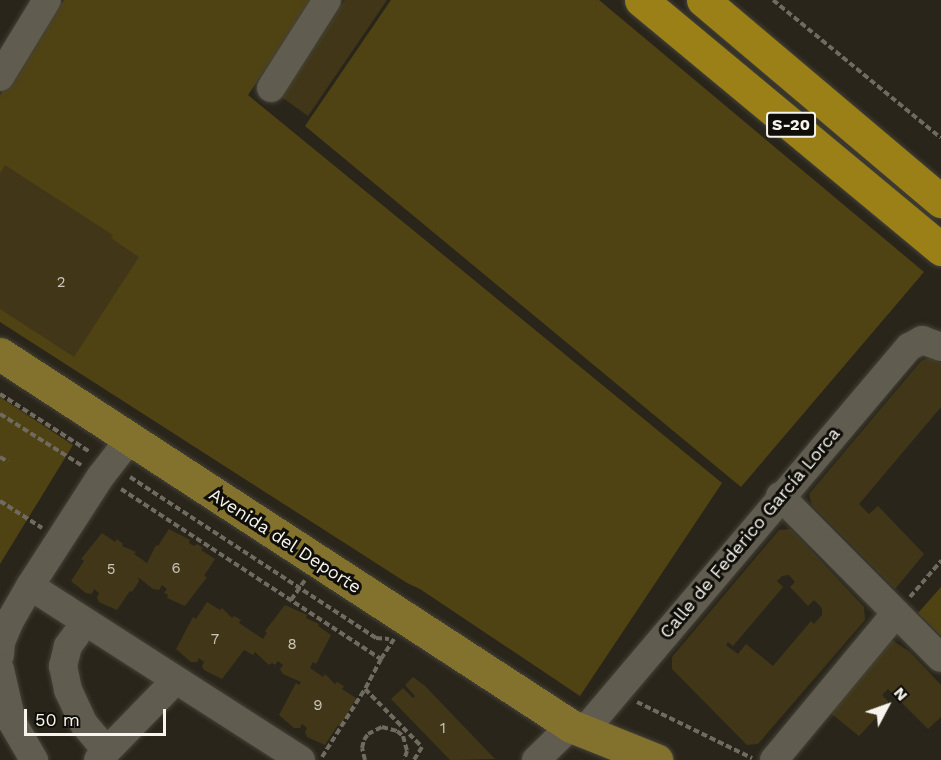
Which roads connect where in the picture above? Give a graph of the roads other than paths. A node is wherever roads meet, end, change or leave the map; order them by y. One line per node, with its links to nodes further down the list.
1 (47, 0): 5 (street)
2 (327, 0): 6 (street)
3 (641, 0): 8 (highway, S-20)
4 (703, 0): 7 (highway, S-20)
5 (0, 76)
6 (271, 87)
7 (941, 201)
8 (941, 249)
9 (931, 343): 12 (street, Calle de Federico García Lorca)
10 (0, 354): 11 (main road, Avenida del Deporte)
11 (113, 460): 13 (street); 20 (main road, Avenida del Deporte)
12 (780, 496): 14 (street); 20 (street, Calle de Federico García Lorca)
13 (26, 593): 15 (street); 16 (street); 24 (street)
14 (896, 613): 17 (street); 27 (street)
15 (76, 635): 19 (street); 21 (street)
16 (0, 655)
17 (941, 658)
18 (0, 669): 22 (street)
19 (166, 690): 21 (street); 23 (street)
20 (577, 728): 25 (street, Calle de Federico García Lorca); 26 (main road, Avenida del Deporte)
21 (103, 755)
22 (34, 760)
23 (267, 760)
24 (301, 760)
25 (536, 760)
26 (656, 760)
27 (774, 760)

